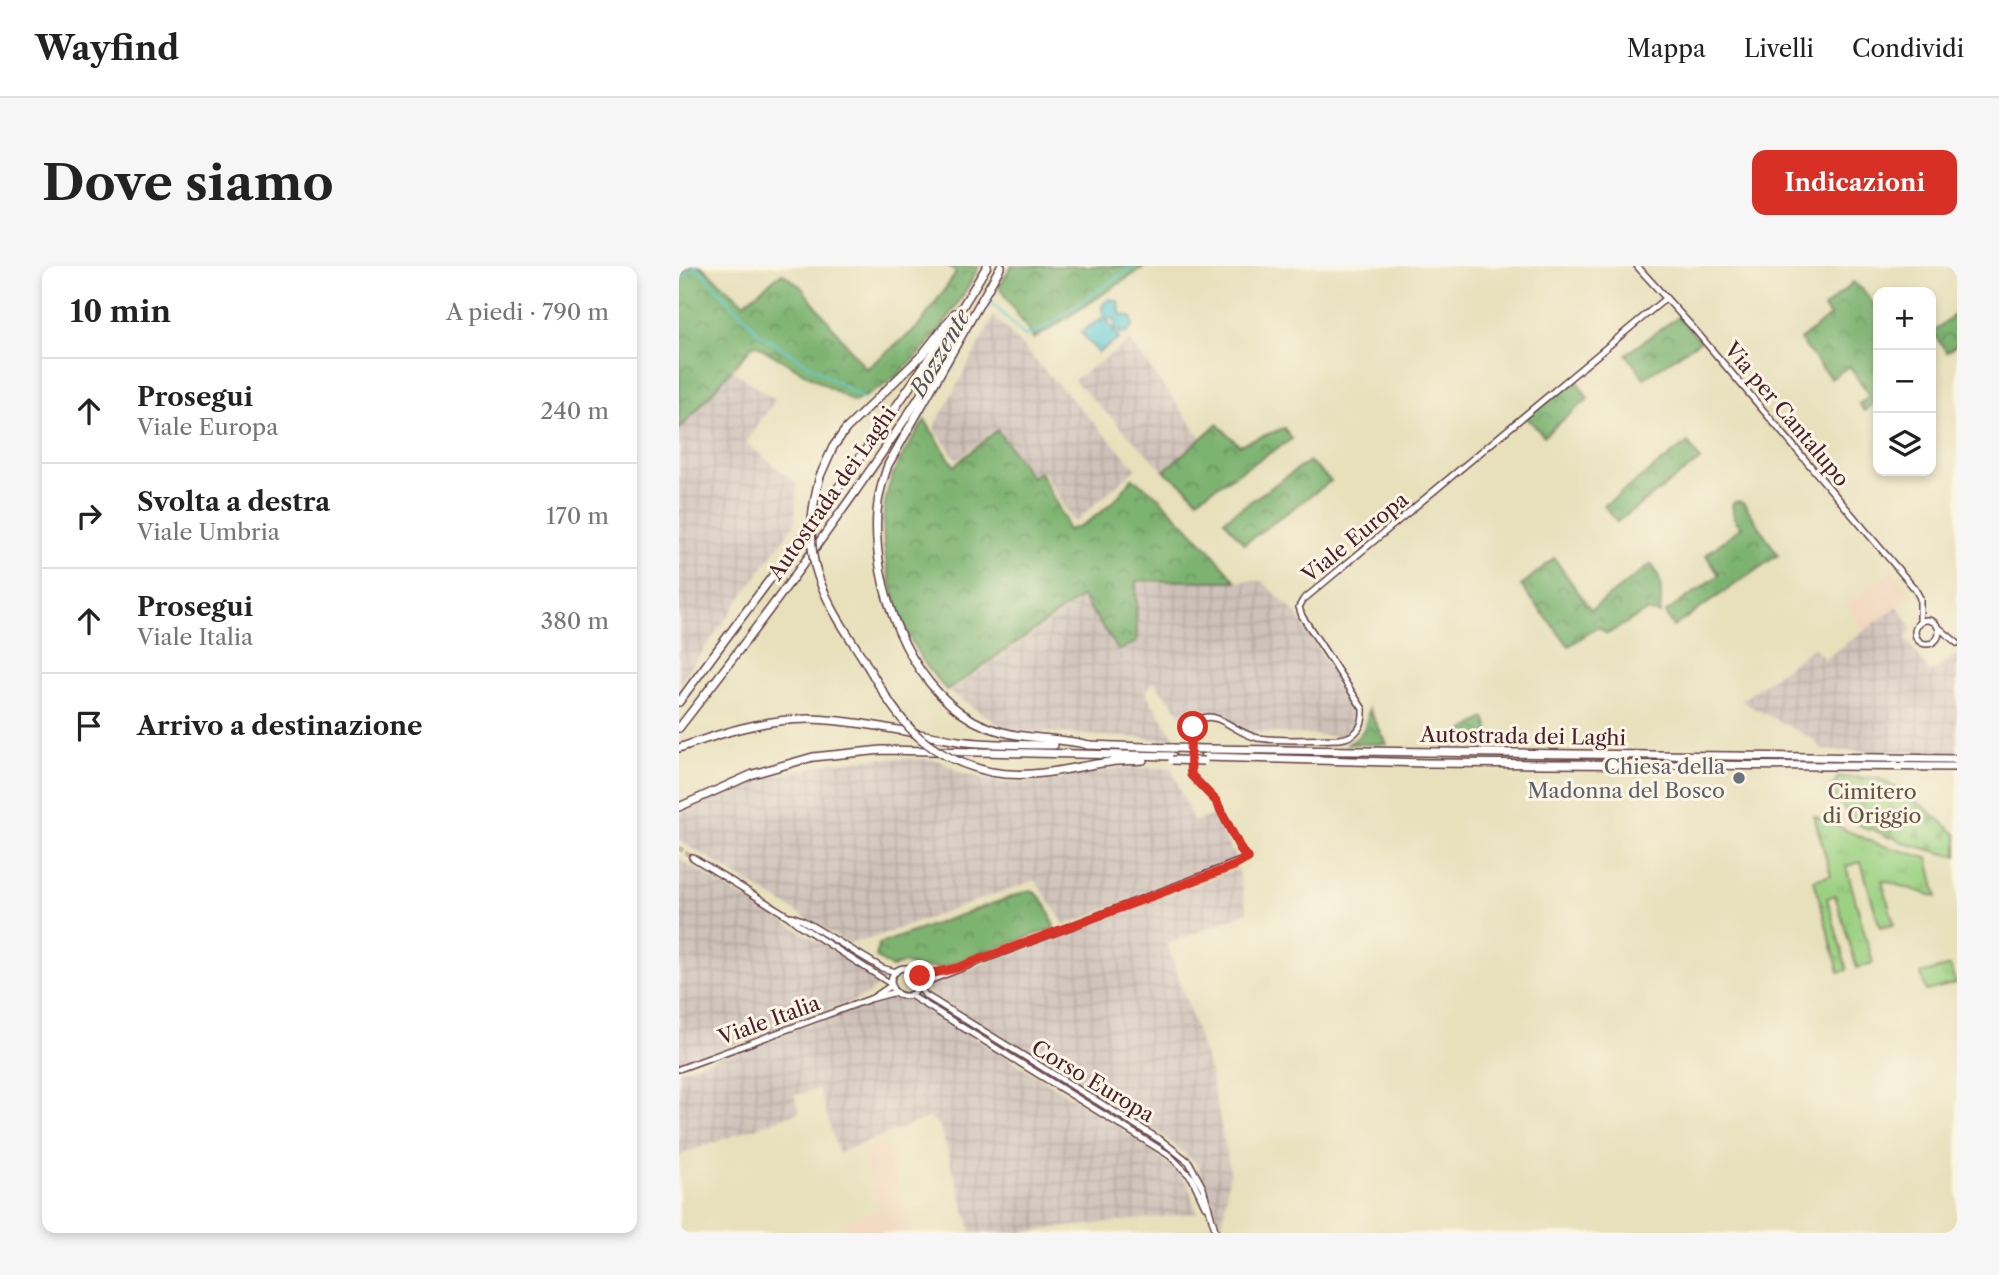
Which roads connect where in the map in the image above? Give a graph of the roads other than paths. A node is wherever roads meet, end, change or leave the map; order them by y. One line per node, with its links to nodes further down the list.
1 (987, 266): 4 (highway, Autostrada dei Laghi)
2 (999, 266): 14 (highway, Autostrada dei Laghi); 15 (highway)
3 (1637, 266): 5 (street, Via per Cantalupo)
4 (975, 288): 13 (highway, Autostrada dei Laghi); 17 (highway, bridge)
5 (1666, 298): 6 (street, Via per Cantalupo); 24 (street, Viale Europa)
6 (1921, 614): 7 (street, Via per Cantalupo); 8 (street)
7 (1928, 621): 8 (street); 9 (street)
8 (1920, 623): 11 (street)
9 (1937, 626): 10 (street); 11 (street)
10 (1948, 636): 11 (street); 12 (street)
11 (1936, 640)
12 (1957, 643)
13 (679, 702)
14 (679, 728)
15 (1089, 745): 16 (highway); 17 (highway, Autostrada dei Laghi)
16 (679, 748)
17 (1172, 755): 18 (highway, Autostrada dei Laghi, bridge); 18 (highway, bridge); 21 (highway)
18 (1204, 756): 19 (highway, Autostrada dei Laghi); 20 (highway, Autostrada dei Laghi)
19 (1957, 759)
20 (1957, 767)
21 (679, 807)
22 (692, 857): 23 (street)
23 (801, 922): 25 (street); 27 (street)
24 (957, 968): 26 (street); 28 (street)
25 (896, 972): 26 (street); 27 (street)
26 (916, 975): 28 (street)
27 (891, 984): 29 (street); 31 (street, Viale Italia)
28 (918, 985): 30 (street); 33 (street, Corso Europa)
29 (896, 992): 30 (street); 31 (street, Viale Italia)
30 (910, 995): 33 (street, Corso Europa)
31 (870, 999): 32 (street, Viale Italia)
32 (679, 1069)
33 (1215, 1233)

